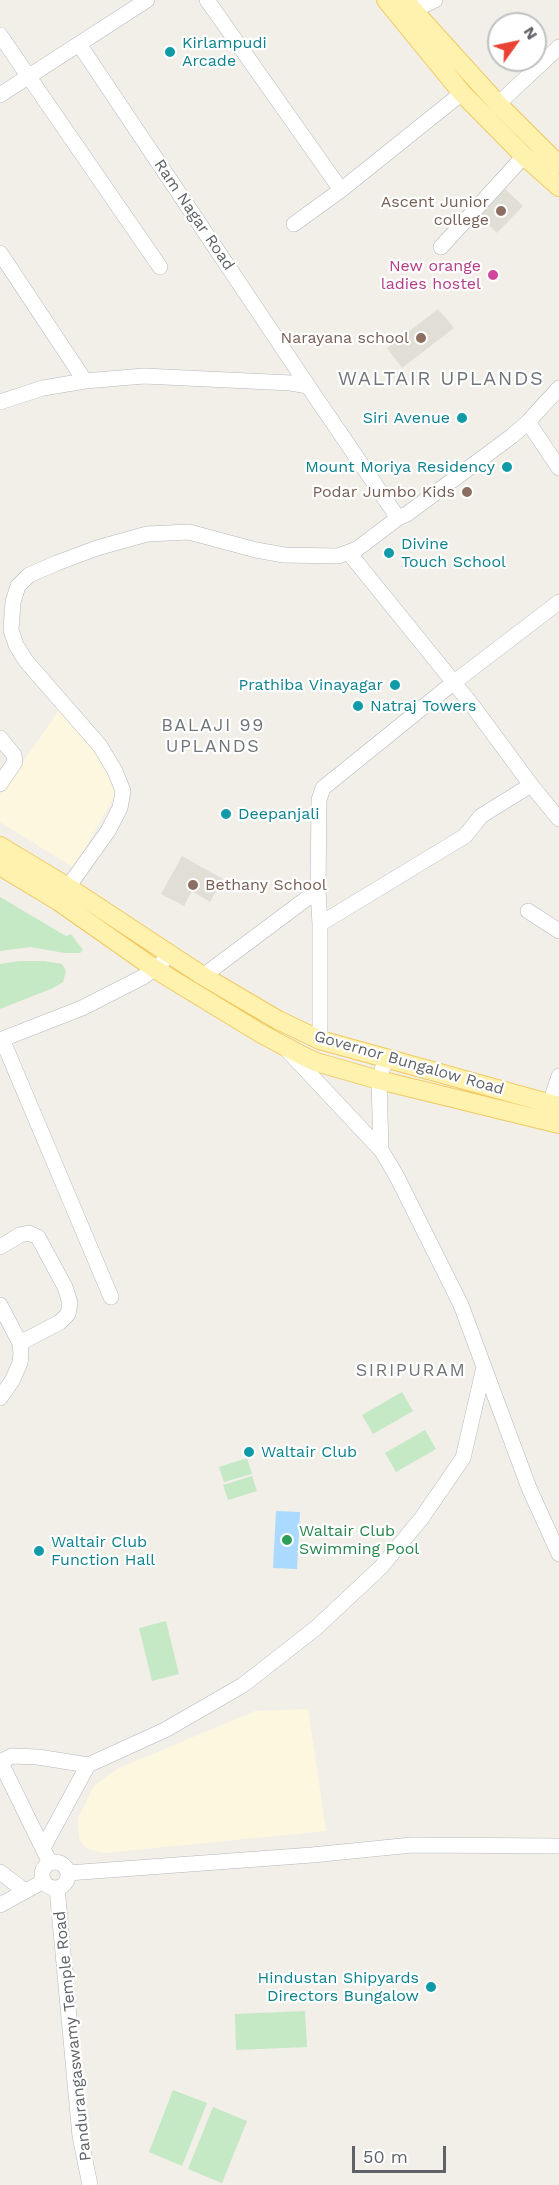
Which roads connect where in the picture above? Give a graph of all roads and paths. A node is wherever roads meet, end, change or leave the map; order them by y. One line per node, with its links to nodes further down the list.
1 (147, 0): 7 (street)
2 (207, 0): 16 (street)
3 (375, 0): 5 (street)
4 (435, 0): 5 (street)
5 (399, 6): 10 (main road); 12 (main road)
6 (0, 35): 9 (street)
7 (79, 44): 9 (street); 22 (street, Ram Nagar Road)
8 (559, 47): 12 (street)
9 (28, 78): 11 (street); 20 (street)
10 (462, 93): 13 (main road); 16 (street)
11 (0, 95)
12 (498, 104): 14 (main road)
13 (524, 156): 15 (main road); 18 (street)
14 (559, 165)
15 (559, 187)
16 (341, 190): 17 (street)
17 (294, 224)
18 (441, 247)
19 (0, 253): 21 (street)
20 (160, 267)
21 (85, 381): 22 (street); 24 (street)
22 (308, 387): 27 (street, Ram Nagar Road)
23 (559, 388): 25 (street)
24 (0, 402)
25 (528, 422): 26 (street); 27 (street)
26 (559, 468)
27 (398, 518): 28 (street)
28 (349, 553): 30 (street); 37 (street)
29 (559, 602): 30 (street)
30 (453, 683): 33 (street); 38 (street)
31 (0, 738): 32 (street)
32 (0, 784)
33 (531, 785): 34 (street); 40 (street)
34 (559, 819)
35 (0, 846): 37 (main road, Governor Bungalow Road)
36 (0, 866): 43 (main road)
37 (68, 887): 42 (main road, Governor Bungalow Road)
38 (318, 890): 40 (street); 44 (street)
39 (528, 911): 41 (street)
40 (320, 924): 46 (street)
41 (559, 931)
42 (171, 954): 43 (street); 44 (main road, Governor Bungalow Road)
43 (156, 969): 45 (street); 47 (main road)
44 (202, 976): 46 (main road, Governor Bungalow Road)
45 (1, 1039): 55 (street)
46 (320, 1040): 48 (main road, Governor Bungalow Road)
47 (283, 1046): 50 (main road); 53 (street)
48 (386, 1058): 50 (street); 51 (main road, Governor Bungalow Road)
49 (559, 1076): 51 (street)
50 (379, 1080): 52 (main road); 53 (street)
51 (554, 1104)
52 (559, 1124)
53 (381, 1150): 58 (street)
54 (0, 1247): 57 (street)
55 (111, 1297)
56 (0, 1305): 57 (street)
57 (20, 1343): 59 (street)
58 (484, 1368): 60 (street); 62 (street)
59 (0, 1398)
60 (559, 1554)
61 (0, 1762): 62 (street); 64 (street)
62 (88, 1765): 64 (street)
63 (559, 1846): 67 (street)
64 (42, 1848): 65 (street)
65 (50, 1863): 67 (street); 68 (street)
66 (0, 1872): 69 (street)
67 (68, 1873): 68 (street)
68 (50, 1884): 69 (street); 71 (street, Pandurangaswamy Temple Road)
69 (25, 1892): 70 (street)
70 (0, 1905)
71 (90, 2185)

